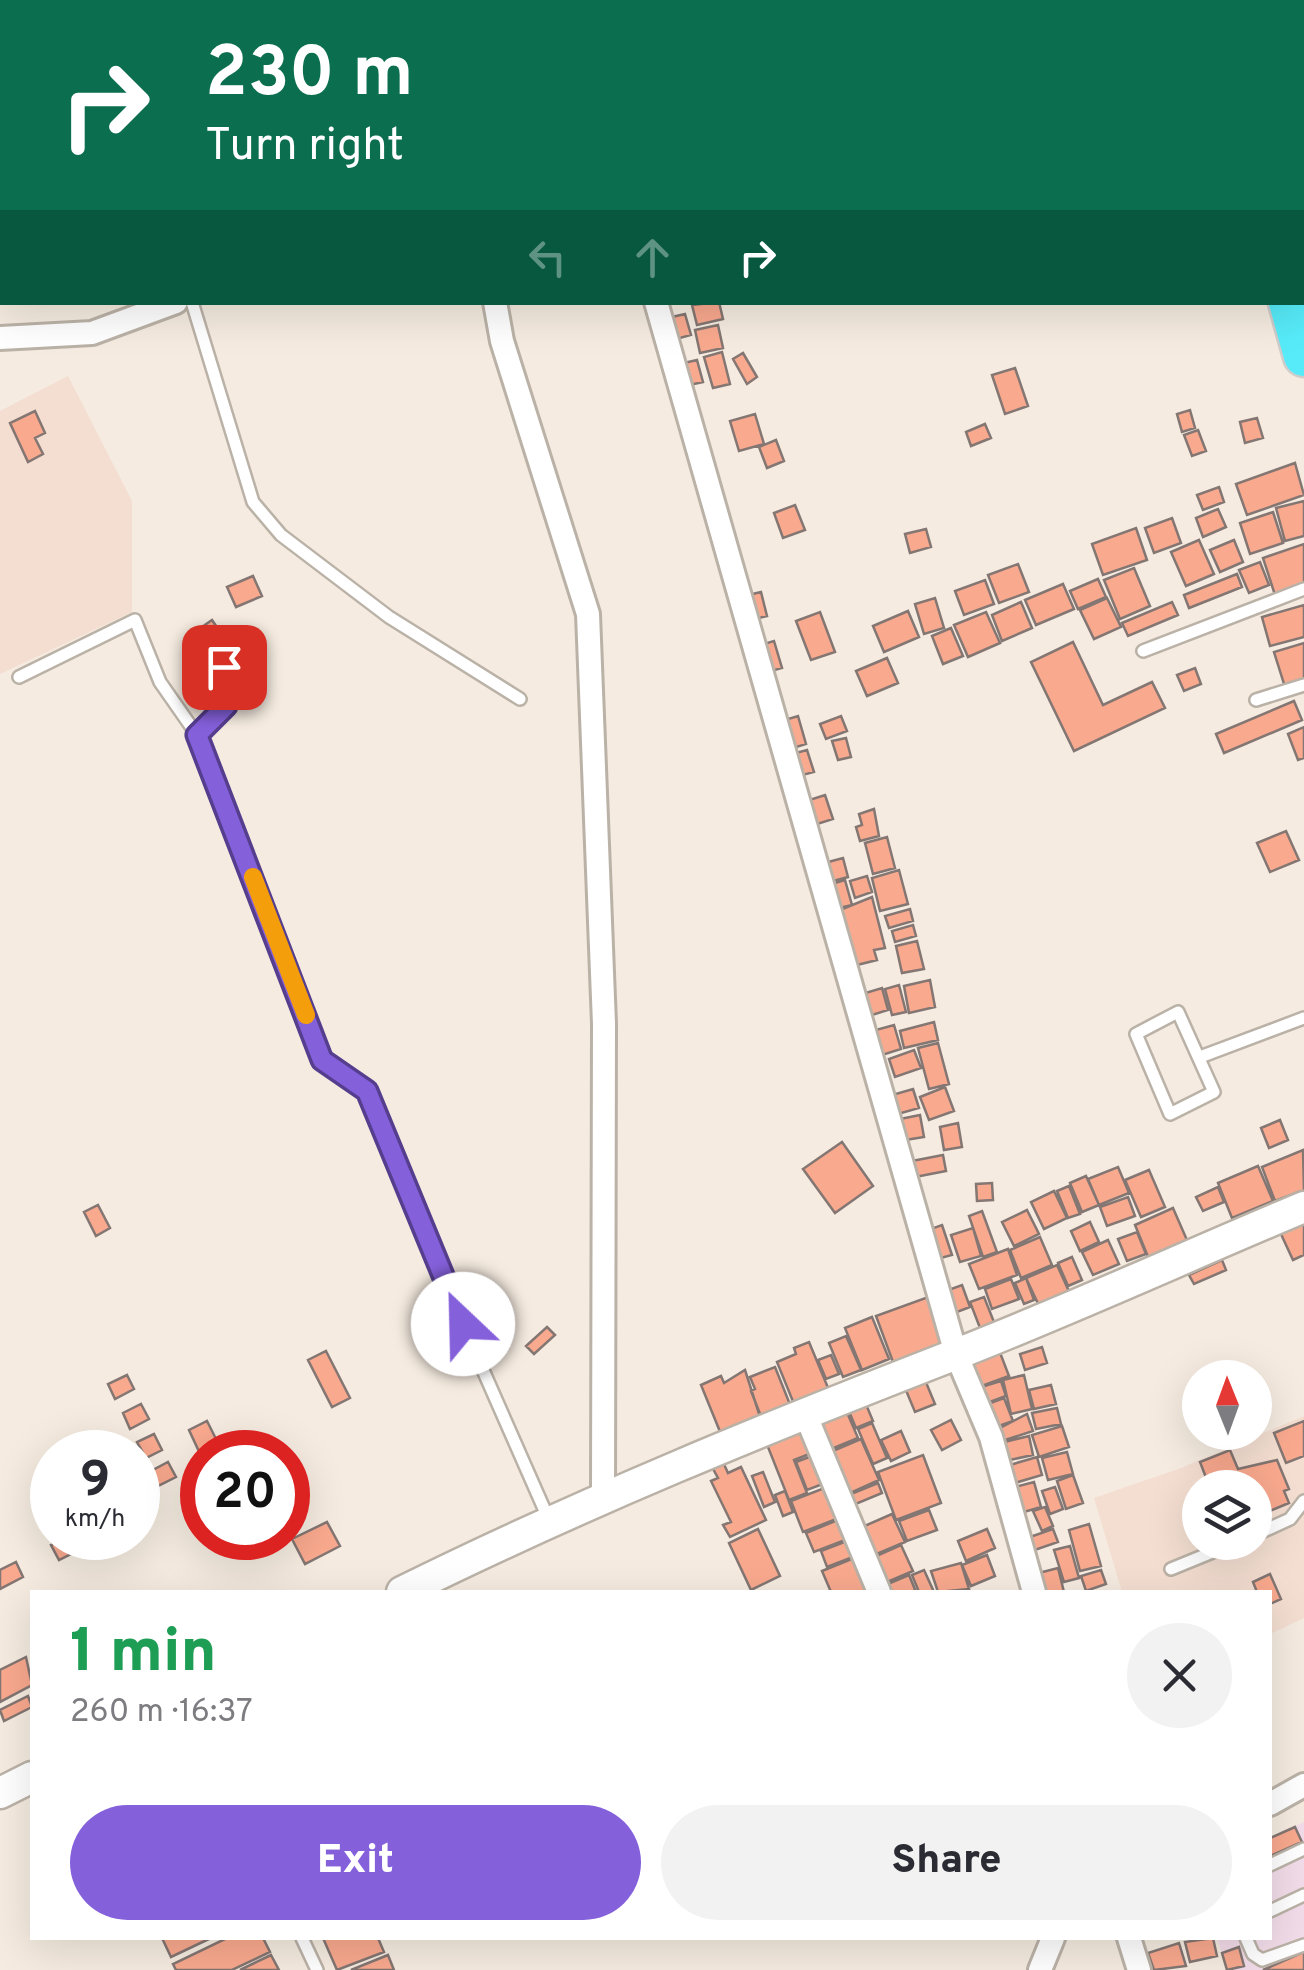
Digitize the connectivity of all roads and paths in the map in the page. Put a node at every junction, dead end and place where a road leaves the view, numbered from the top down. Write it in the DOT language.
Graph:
graph roads {
  1 [pos="168,305"];
  2 [pos="193,305"];
  3 [pos="484,305"];
  4 [pos="496,305"];
  5 [pos="657,305"];
  6 [pos="1290,305"];
  7 [pos="0,338"];
  8 [pos="502,341"];
  9 [pos="1303,350"];
  10 [pos="1304,589"];
  11 [pos="224,633"];
  12 [pos="1143,651"];
  13 [pos="19,677"];
  14 [pos="1304,684"];
  15 [pos="520,699"];
  16 [pos="1256,700"];
  17 [pos="197,735"];
  18 [pos="1304,1018"];
  19 [pos="1200,1057"];
  20 [pos="1304,1207"];
  21 [pos="956,1354"];
  22 [pos="804,1411"];
  23 [pos="604,1496"];
  24 [pos="1304,1501"];
  25 [pos="550,1520"];
  26 [pos="1272,1527"];
  27 [pos="1194,1560"];
  28 [pos="1170,1570"];
  29 [pos="406,1590"];
  30 [pos="879,1590"];
  31 [pos="1033,1590"];
  32 [pos="30,1777"];
  33 [pos="1304,1784"];
  34 [pos="0,1793"];
  35 [pos="1272,1803"];
  36 [pos="1304,1849"];
  37 [pos="1272,1864"];
  38 [pos="1304,1895"];
  39 [pos="1272,1910"];
  40 [pos="303,1940"];
  41 [pos="1052,1940"];
  42 [pos="1130,1940"];
  43 [pos="1247,1940"];
  44 [pos="1304,1945"];
  45 [pos="318,1970"];
  46 [pos="1040,1970"];
  47 [pos="1139,1970"];
  1 -- 7 [label="street"];
  2 -- 15 [label="lane"];
  3 -- 8 [label="street"];
  4 -- 8 [label="street"];
  5 -- 21 [label="street"];
  6 -- 9 [label="highway"];
  8 -- 23 [label="street"];
  10 -- 12 [label="lane"];
  11 -- 17 [label="lane"];
  13 -- 17 [label="lane"];
  14 -- 16 [label="lane"];
  17 -- 25 [label="lane"];
  18 -- 19 [label="lane"];
  19 -- 19 [label="lane"];
  20 -- 21 [label="street"];
  21 -- 22 [label="street"];
  21 -- 31 [label="street"];
  22 -- 23 [label="street"];
  22 -- 30 [label="street"];
  23 -- 25 [label="street"];
  24 -- 26 [label="lane"];
  25 -- 29 [label="street"];
  27 -- 28 [label="lane"];
  32 -- 34 [label="street"];
  33 -- 35 [label="street"];
  36 -- 37 [label="lane"];
  38 -- 39 [label="lane"];
  40 -- 45 [label="lane"];
  41 -- 46 [label="street"];
  42 -- 47 [label="street"];
  43 -- 44 [label="lane"];
}
